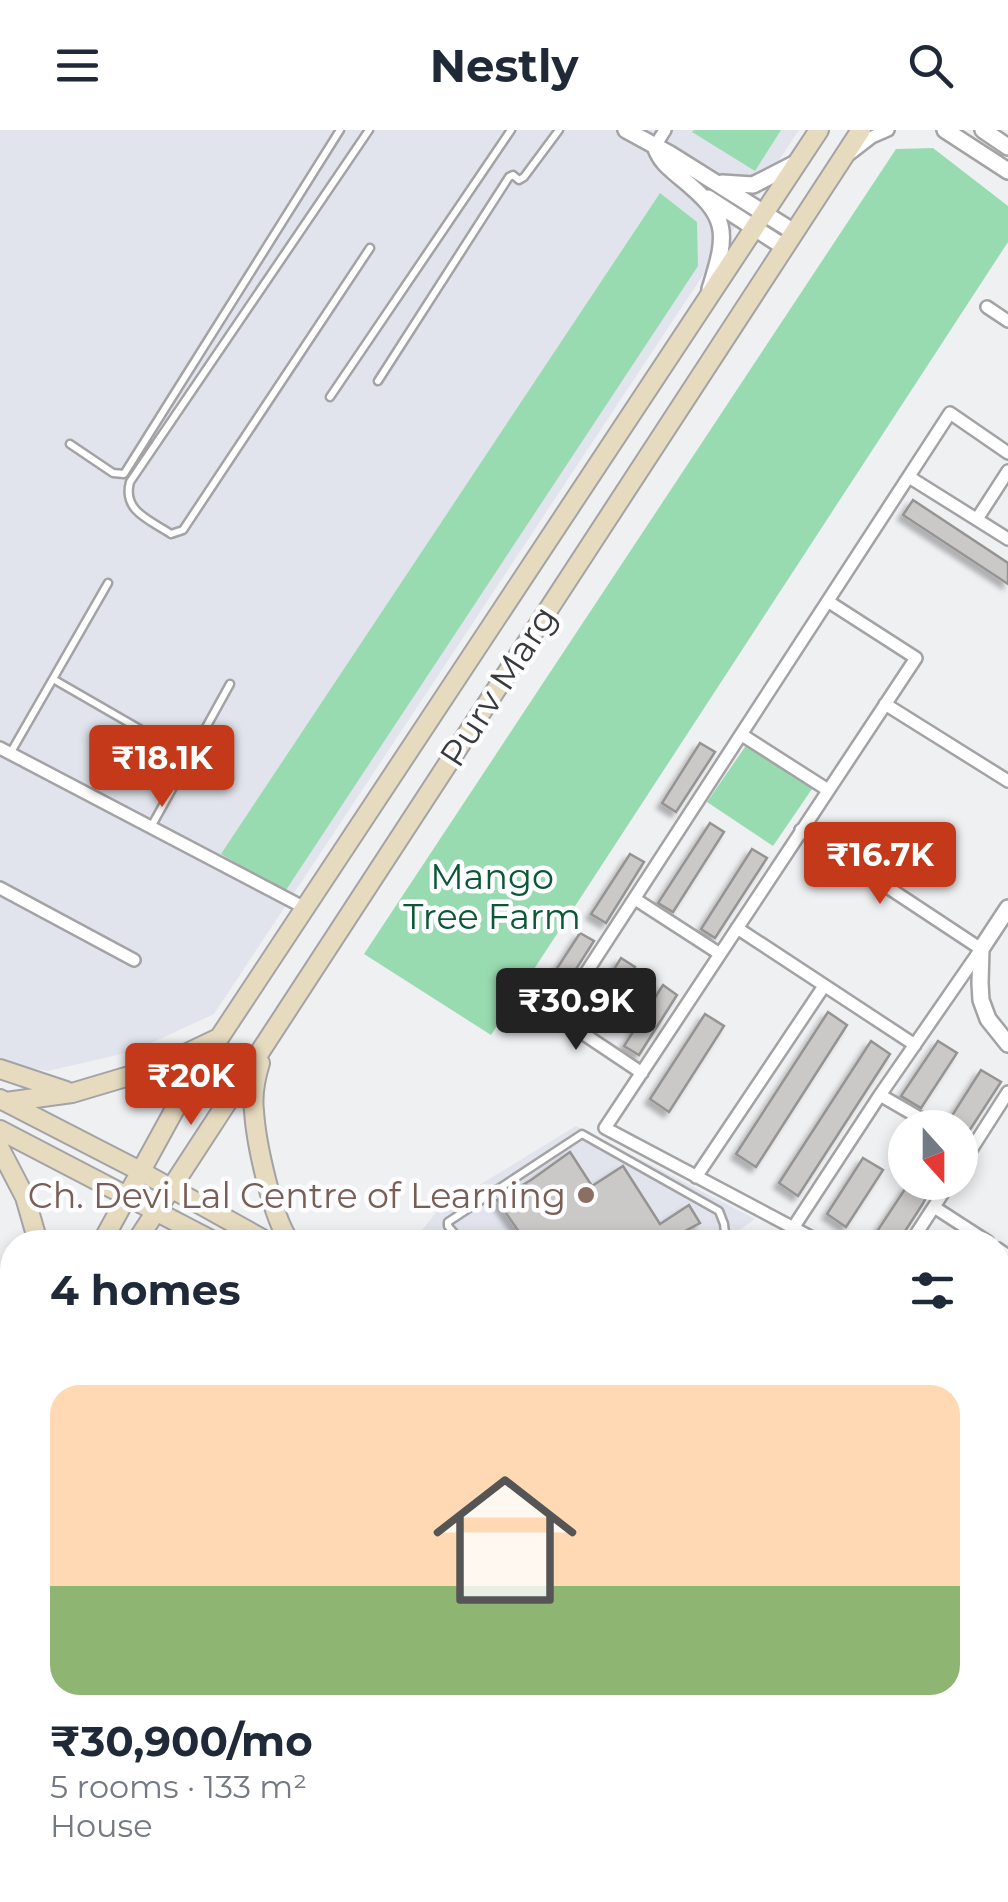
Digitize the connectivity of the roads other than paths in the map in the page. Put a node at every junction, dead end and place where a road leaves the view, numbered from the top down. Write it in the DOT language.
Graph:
graph roads {
  1 [pos="340,130"];
  2 [pos="369,130"];
  3 [pos="510,130"];
  4 [pos="558,130"];
  5 [pos="626,130"];
  6 [pos="666,130"];
  7 [pos="819,130"];
  8 [pos="861,130"];
  9 [pos="888,130"];
  10 [pos="945,130"];
  11 [pos="996,136"];
  12 [pos="655,146"];
  13 [pos="982,154"];
  14 [pos="799,161"];
  15 [pos="840,162"];
  16 [pos="1008,171"];
  17 [pos="699,183"];
  18 [pos="765,212"];
  19 [pos="754,228"];
  20 [pos="789,240"];
  21 [pos="370,248"];
  22 [pos="706,302"];
  23 [pos="986,307"];
  24 [pos="1008,322"];
  25 [pos="378,381"];
  26 [pos="330,397"];
  27 [pos="70,444"];
  28 [pos="1008,452"];
  29 [pos="1008,472"];
  30 [pos="909,477"];
  31 [pos="977,519"];
  32 [pos="1008,539"];
  33 [pos="108,583"];
  34 [pos="829,602"];
  35 [pos="54,679"];
  36 [pos="230,684"];
  37 [pos="885,704"];
  38 [pos="742,735"];
  39 [pos="5,750"];
  40 [pos="190,758"];
  41 [pos="1008,782"];
  42 [pos="828,790"];
  43 [pos="151,827"];
  44 [pos="802,830"];
  45 [pos="0,888"];
  46 [pos="635,899"];
  47 [pos="306,908"];
  48 [pos="1008,908"];
  49 [pos="737,928"];
  50 [pos="982,948"];
  51 [pos="720,954"];
  52 [pos="134,960"];
  53 [pos="824,986"];
  54 [pos="533,1000"];
  55 [pos="558,1016"];
  56 [pos="220,1038"];
  57 [pos="265,1043"];
  58 [pos="1008,1044"];
  59 [pos="915,1045"];
  60 [pos="0,1069"];
  61 [pos="642,1072"];
  62 [pos="72,1092"];
  63 [pos="1008,1092"];
  64 [pos="880,1095"];
  65 [pos="3,1100"];
  66 [pos="906,1110"];
  67 [pos="0,1130"];
  68 [pos="978,1138"];
  69 [pos="0,1149"];
  70 [pos="140,1171"];
  71 [pos="696,1176"];
  72 [pos="170,1190"];
  73 [pos="126,1196"];
  74 [pos="938,1200"];
  75 [pos="934,1207"];
  76 [pos="156,1212"];
  77 [pos="793,1228"];
  78 [pos="34,1230"];
  79 [pos="108,1230"];
  80 [pos="144,1230"];
  81 [pos="191,1230"];
  82 [pos="245,1230"];
  83 [pos="282,1230"];
  84 [pos="452,1230"];
  85 [pos="725,1230"];
  86 [pos="797,1230"];
  87 [pos="919,1230"];
  88 [pos="969,1230"];
  1 -- 27 [label="lane"];
  2 -- 21 [label="lane"];
  3 -- 26 [label="lane"];
  4 -- 25 [label="lane"];
  5 -- 12 [label="street"];
  6 -- 12 [label="street"];
  7 -- 14 [label="main road, Purv Marg"];
  8 -- 15 [label="main road, Purv Marg"];
  9 -- 15 [label="street"];
  10 -- 13 [label="street"];
  11 -- 13 [label="lane"];
  12 -- 17 [label="street"];
  13 -- 16 [label="street"];
  14 -- 17 [label="street"];
  14 -- 18 [label="main road, Purv Marg"];
  15 -- 20 [label="main road, Purv Marg"];
  17 -- 18 [label="street"];
  17 -- 19 [label="street"];
  17 -- 22 [label="street"];
  18 -- 19 [label="main road, Purv Marg"];
  18 -- 20 [label="street"];
  19 -- 20 [label="street"];
  19 -- 22 [label="main road, Purv Marg"];
  20 -- 57 [label="main road, Purv Marg"];
  22 -- 47 [label="main road, Purv Marg"];
  23 -- 24 [label="street"];
  28 -- 30 [label="street"];
  29 -- 31 [label="street"];
  30 -- 31 [label="street"];
  30 -- 34 [label="street"];
  31 -- 32 [label="street"];
  33 -- 35 [label="lane"];
  34 -- 37 [label="street"];
  34 -- 38 [label="street"];
  35 -- 39 [label="lane"];
  35 -- 40 [label="lane"];
  36 -- 40 [label="lane"];
  37 -- 41 [label="street"];
  37 -- 42 [label="street"];
  38 -- 42 [label="street"];
  38 -- 46 [label="street"];
  39 -- 43 [label="street"];
  40 -- 43 [label="lane"];
  42 -- 44 [label="street"];
  43 -- 47 [label="street"];
  44 -- 49 [label="street"];
  44 -- 50 [label="street"];
  45 -- 52 [label="street"];
  46 -- 51 [label="street"];
  46 -- 55 [label="street"];
  47 -- 56 [label="main road, Purv Marg"];
  48 -- 50 [label="street"];
  49 -- 51 [label="street"];
  49 -- 53 [label="street"];
  50 -- 58 [label="street"];
  50 -- 59 [label="street"];
  51 -- 61 [label="street"];
  53 -- 59 [label="street"];
  53 -- 71 [label="street"];
  54 -- 55 [label="street"];
  55 -- 61 [label="street"];
  56 -- 62 [label="main road"];
  56 -- 70 [label="main road, Purv Marg"];
  57 -- 72 [label="main road, Purv Marg"];
  57 -- 83 [label="main road"];
  59 -- 64 [label="street"];
  60 -- 62 [label="main road"];
  61 -- 71 [label="street"];
  62 -- 65 [label="main road"];
  63 -- 68 [label="street"];
  64 -- 66 [label="street"];
  64 -- 77 [label="street"];
  65 -- 70 [label="main road"];
  67 -- 73 [label="main road"];
  69 -- 78 [label="main road"];
  70 -- 72 [label="main road"];
  70 -- 73 [label="main road, Purv Marg"];
  71 -- 77 [label="street"];
  72 -- 76 [label="main road, Purv Marg"];
  72 -- 82 [label="main road"];
  73 -- 76 [label="main road"];
  73 -- 79 [label="main road, Purv Marg"];
  74 -- 75 [label="street"];
  75 -- 87 [label="street"];
  75 -- 88 [label="street"];
  76 -- 80 [label="main road, Purv Marg"];
  76 -- 81 [label="main road"];
  77 -- 86 [label="street"];
  84 -- 85 [label="lane"];
}
